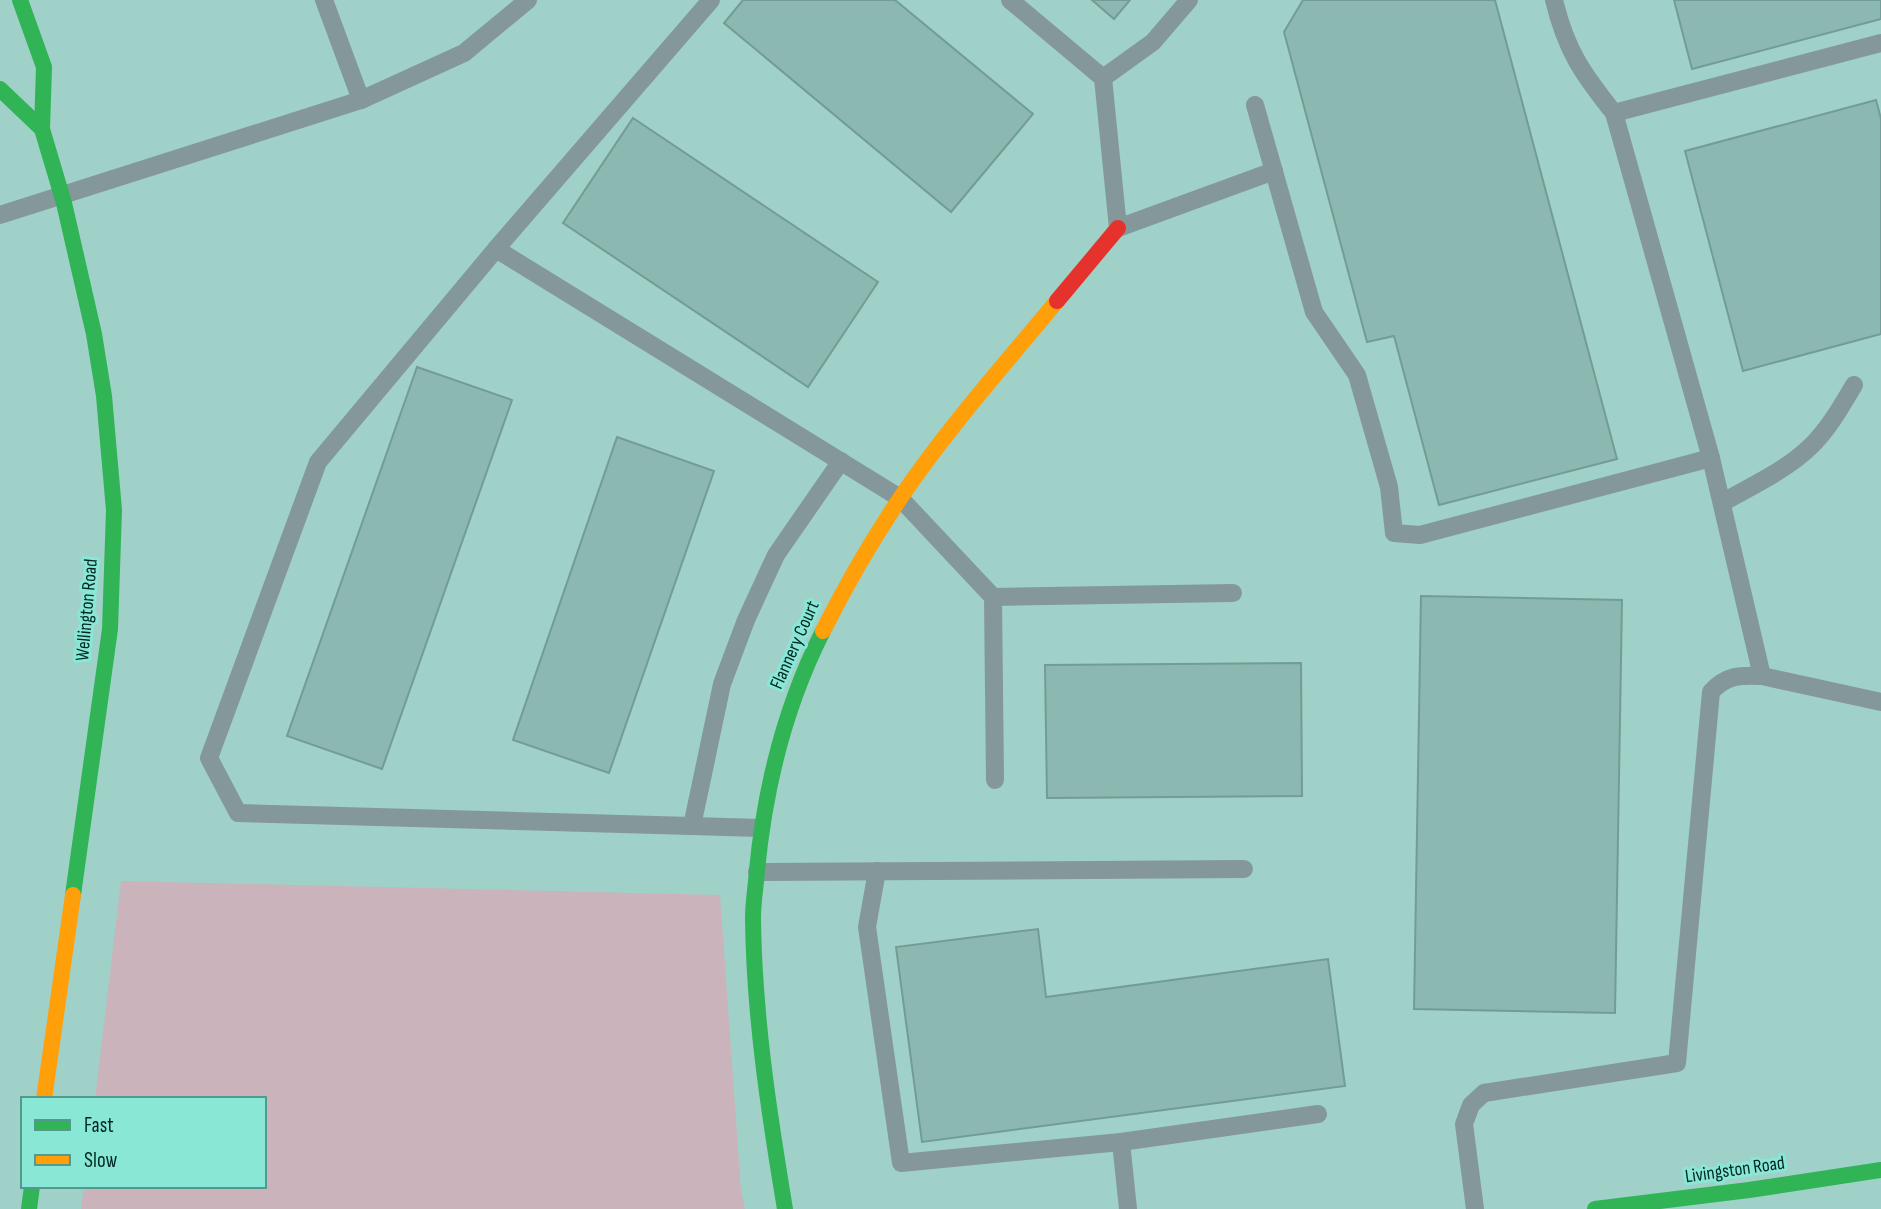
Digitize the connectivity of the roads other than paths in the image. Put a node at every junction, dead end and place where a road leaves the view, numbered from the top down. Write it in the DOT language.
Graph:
graph roads {
  1 [pos="20,0"];
  2 [pos="324,0"];
  3 [pos="528,0"];
  4 [pos="712,0"];
  5 [pos="1010,0"];
  6 [pos="1189,0"];
  7 [pos="1554,0"];
  8 [pos="1881,43"];
  9 [pos="1104,78"];
  10 [pos="0,89"];
  11 [pos="361,100"];
  12 [pos="1255,105"];
  13 [pos="1614,113"];
  14 [pos="42,129"];
  15 [pos="1274,171"];
  16 [pos="62,196"];
  17 [pos="0,215"];
  18 [pos="1118,229"];
  19 [pos="496,249"];
  20 [pos="1854,385"];
  21 [pos="1711,458"];
  22 [pos="841,461"];
  23 [pos="900,498"];
  24 [pos="1722,503"];
  25 [pos="1233,593"];
  26 [pos="993,597"];
  27 [pos="1762,676"];
  28 [pos="1881,702"];
  29 [pos="995,780"];
  30 [pos="692,826"];
  31 [pos="761,828"];
  32 [pos="1244,869"];
  33 [pos="877,871"];
  34 [pos="757,872"];
  35 [pos="44,1097"];
  36 [pos="1318,1114"];
  37 [pos="1121,1142"];
  38 [pos="1881,1170"];
  39 [pos="32,1188"];
  40 [pos="1749,1190"];
  41 [pos="29,1209"];
  42 [pos="785,1209"];
  43 [pos="1128,1209"];
  44 [pos="1475,1209"];
  45 [pos="1595,1209"];
  46 [pos="1751,1209"];
  1 -- 14 [label="street, Wellington Road"];
  2 -- 11 [label="lane"];
  3 -- 11 [label="lane"];
  4 -- 19 [label="lane"];
  5 -- 9 [label="lane"];
  6 -- 9 [label="lane"];
  7 -- 13 [label="lane"];
  8 -- 13 [label="lane"];
  9 -- 18 [label="lane"];
  10 -- 14 [label="street, Wellington Road"];
  11 -- 16 [label="lane"];
  12 -- 15 [label="lane"];
  13 -- 21 [label="lane"];
  14 -- 16 [label="street, Wellington Road"];
  15 -- 18 [label="lane"];
  15 -- 21 [label="lane"];
  16 -- 17 [label="lane"];
  16 -- 35 [label="street, Wellington Road"];
  18 -- 23 [label="street, Flannery Court"];
  19 -- 22 [label="lane"];
  19 -- 30 [label="lane"];
  20 -- 24 [label="lane"];
  21 -- 24 [label="lane"];
  22 -- 23 [label="lane"];
  22 -- 30 [label="lane"];
  23 -- 26 [label="lane"];
  23 -- 31 [label="street, Flannery Court"];
  24 -- 27 [label="lane"];
  25 -- 26 [label="lane"];
  26 -- 29 [label="lane"];
  27 -- 28 [label="lane"];
  27 -- 44 [label="lane"];
  30 -- 31 [label="lane"];
  31 -- 34 [label="street, Flannery Court"];
  32 -- 33 [label="lane"];
  33 -- 34 [label="lane"];
  33 -- 37 [label="lane"];
  34 -- 42 [label="street, Flannery Court"];
  36 -- 37 [label="lane"];
  37 -- 43 [label="lane"];
  38 -- 40 [label="street, Livingston Road"];
  39 -- 41 [label="street"];
  40 -- 45 [label="street, Livingston Road"];
  40 -- 46 [label="lane"];
}
